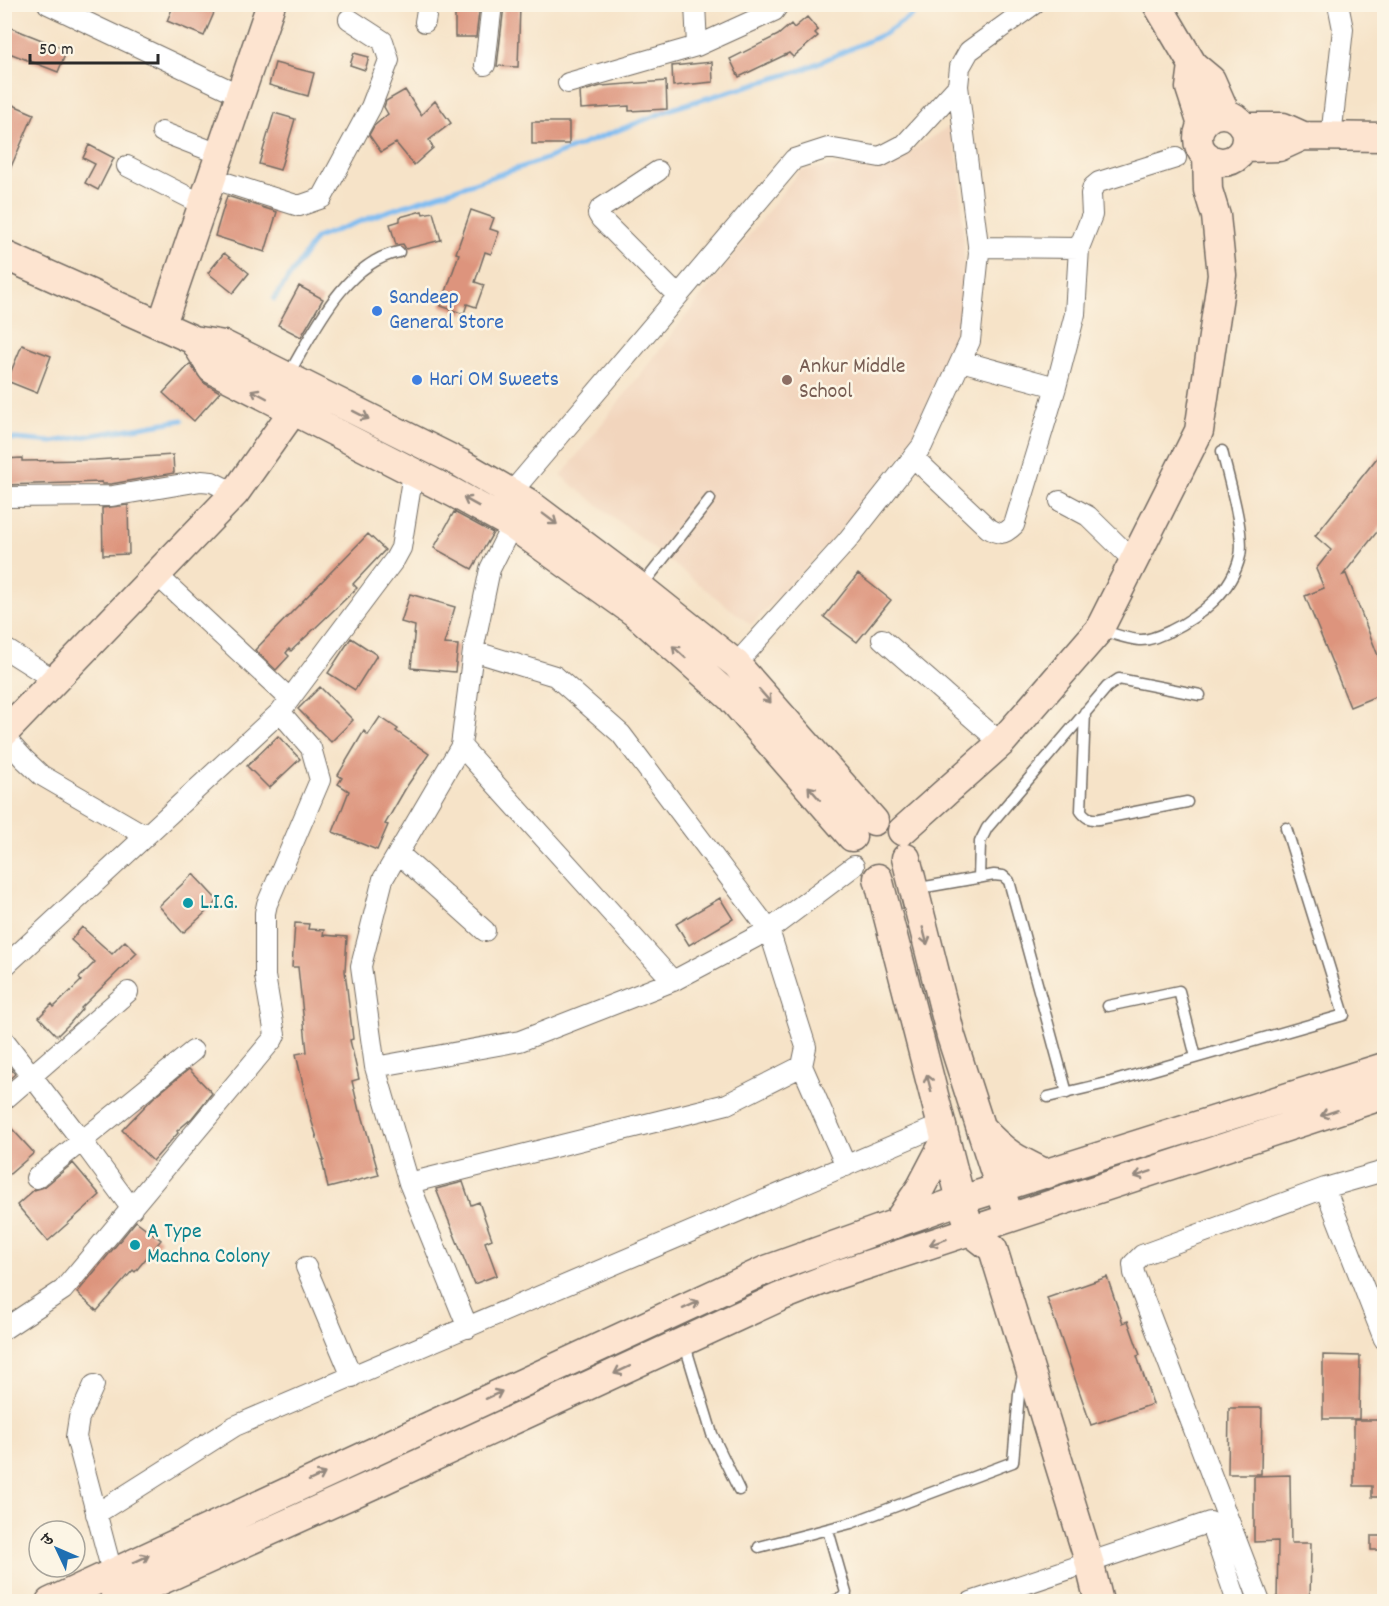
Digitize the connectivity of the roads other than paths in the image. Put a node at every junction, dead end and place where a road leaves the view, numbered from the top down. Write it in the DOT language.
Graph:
graph roads {
  1 [pos="48,4"];
  2 [pos="271,4"];
  3 [pos="492,4"];
  4 [pos="695,4"];
  5 [pos="779,4"];
  6 [pos="1034,4"];
  7 [pos="1157,4"];
  8 [pos="1338,4"];
  9 [pos="349,19"];
  10 [pos="697,46"];
  11 [pos="485,65"];
  12 [pos="568,83"];
  13 [pos="958,86"];
  14 [pos="240,95"];
  15 [pos="162,132"];
  16 [pos="1330,137"];
  17 [pos="1384,137"];
  18 [pos="1225,139"];
  19 [pos="1176,158"];
  20 [pos="127,166"];
  21 [pos="658,171"];
  22 [pos="211,178"];
  23 [pos="978,247"];
  24 [pos="1079,249"];
  25 [pos="399,252"];
  26 [pos="4,255"];
  27 [pos="678,296"];
  28 [pos="162,324"];
  29 [pos="194,340"];
  30 [pos="961,361"];
  31 [pos="298,383"];
  32 [pos="1056,387"];
  33 [pos="292,412"];
  34 [pos="1222,452"];
  35 [pos="913,457"];
  36 [pos="414,473"];
  37 [pos="234,493"];
  38 [pos="511,493"];
  39 [pos="4,497"];
  40 [pos="710,499"];
  41 [pos="1060,501"];
  42 [pos="512,525"];
  43 [pos="1134,561"];
  44 [pos="157,575"];
  45 [pos="641,588"];
  46 [pos="1099,630"];
  47 [pos="882,639"];
  48 [pos="4,648"];
  49 [pos="472,651"];
  50 [pos="736,664"];
  51 [pos="56,681"];
  52 [pos="1200,695"];
  53 [pos="285,706"];
  54 [pos="1085,712"];
  55 [pos="4,735"];
  56 [pos="1001,743"];
  57 [pos="461,746"];
  58 [pos="1187,802"];
  59 [pos="1286,828"];
  60 [pos="863,829"];
  61 [pos="146,836"];
  62 [pos="904,845"];
  63 [pos="398,853"];
  64 [pos="866,872"];
  65 [pos="979,878"];
  66 [pos="913,889"];
  67 [pos="769,930"];
  68 [pos="485,931"];
  69 [pos="4,967"];
  70 [pos="673,981"];
  71 [pos="128,992"];
  72 [pos="1108,1006"];
  73 [pos="4,1040"];
  74 [pos="193,1051"];
  75 [pos="1196,1057"];
  76 [pos="801,1066"];
  77 [pos="375,1067"];
  78 [pos="1384,1067"];
  79 [pos="32,1077"];
  80 [pos="1067,1093"];
  81 [pos="1384,1095"];
  82 [pos="1048,1097"];
  83 [pos="4,1100"];
  84 [pos="979,1125"];
  85 [pos="943,1133"];
  86 [pos="82,1141"];
  87 [pos="846,1166"];
  88 [pos="1384,1172"];
  89 [pos="1047,1174"];
  90 [pos="36,1178"];
  91 [pos="409,1183"];
  92 [pos="1325,1188"];
  93 [pos="1000,1189"];
  94 [pos="961,1200"];
  95 [pos="132,1209"];
  96 [pos="1010,1219"];
  97 [pos="896,1224"];
  98 [pos="971,1232"];
  99 [pos="829,1247"];
  100 [pos="993,1249"];
  101 [pos="306,1267"];
  102 [pos="836,1275"];
  103 [pos="647,1324"];
  104 [pos="468,1328"];
  105 [pos="4,1329"];
  106 [pos="1384,1339"];
  107 [pos="672,1347"];
  108 [pos="1026,1356"];
  109 [pos="352,1377"];
  110 [pos="94,1384"];
  111 [pos="739,1490"];
  112 [pos="96,1514"];
  113 [pos="828,1530"];
  114 [pos="759,1548"];
  115 [pos="1089,1561"];
  116 [pos="115,1591"];
  117 [pos="50,1602"];
  118 [pos="831,1602"];
  119 [pos="972,1602"];
  120 [pos="1099,1602"];
  121 [pos="1236,1602"];
  122 [pos="1260,1602"];
  1 -- 14 [label="street"];
  2 -- 14 [label="street"];
  3 -- 11 [label="street"];
  4 -- 10 [label="street"];
  5 -- 10 [label="street"];
  6 -- 13 [label="street"];
  7 -- 18 [label="street"];
  8 -- 16 [label="street"];
  9 -- 22 [label="street"];
  10 -- 12 [label="street"];
  13 -- 23 [label="street"];
  13 -- 27 [label="street"];
  14 -- 22 [label="street"];
  15 -- 22 [label="street"];
  16 -- 17 [label="street"];
  16 -- 18 [label="street"];
  18 -- 43 [label="street"];
  19 -- 24 [label="street"];
  20 -- 22 [label="street"];
  21 -- 27 [label="street"];
  22 -- 28 [label="street"];
  23 -- 24 [label="street"];
  23 -- 30 [label="street"];
  24 -- 32 [label="street"];
  25 -- 31 [label="lane"];
  26 -- 28 [label="street"];
  27 -- 38 [label="street"];
  28 -- 29 [label="street"];
  29 -- 31 [label="street"];
  33 -- 29 [label="street, one-way"];
  30 -- 32 [label="street"];
  30 -- 35 [label="street"];
  31 -- 33 [label="street"];
  31 -- 38 [label="street, one-way"];
  32 -- 35 [label="street"];
  33 -- 36 [label="street"];
  33 -- 37 [label="street"];
  34 -- 46 [label="lane"];
  35 -- 50 [label="street"];
  42 -- 36 [label="street, one-way"];
  36 -- 53 [label="street"];
  37 -- 39 [label="street"];
  37 -- 44 [label="street"];
  38 -- 45 [label="street, one-way"];
  40 -- 45 [label="lane"];
  41 -- 43 [label="street"];
  42 -- 49 [label="street"];
  60 -- 42 [label="street, one-way"];
  43 -- 46 [label="street"];
  44 -- 51 [label="street"];
  44 -- 53 [label="street"];
  45 -- 50 [label="street"];
  46 -- 56 [label="street"];
  47 -- 56 [label="street"];
  48 -- 51 [label="street"];
  49 -- 57 [label="street"];
  49 -- 67 [label="street"];
  50 -- 60 [label="street, one-way"];
  51 -- 55 [label="street"];
  52 -- 54 [label="lane"];
  53 -- 61 [label="street"];
  53 -- 95 [label="street"];
  54 -- 58 [label="lane"];
  54 -- 65 [label="lane"];
  55 -- 61 [label="street"];
  56 -- 62 [label="street"];
  57 -- 63 [label="street"];
  57 -- 70 [label="street"];
  59 -- 75 [label="lane"];
  60 -- 62 [label="street"];
  60 -- 64 [label="street"];
  61 -- 69 [label="street"];
  62 -- 64 [label="street"];
  62 -- 66 [label="street"];
  63 -- 68 [label="street"];
  63 -- 77 [label="street"];
  64 -- 67 [label="street"];
  85 -- 64 [label="street, one-way"];
  65 -- 66 [label="lane"];
  65 -- 80 [label="lane"];
  66 -- 84 [label="street, one-way"];
  67 -- 70 [label="street"];
  67 -- 76 [label="street"];
  70 -- 77 [label="street"];
  71 -- 79 [label="street"];
  72 -- 75 [label="lane"];
  73 -- 79 [label="street"];
  74 -- 86 [label="street"];
  75 -- 80 [label="lane"];
  76 -- 87 [label="street"];
  76 -- 91 [label="street"];
  77 -- 91 [label="street"];
  78 -- 89 [label="street"];
  79 -- 83 [label="street"];
  79 -- 86 [label="street"];
  80 -- 82 [label="lane"];
  81 -- 96 [label="street, one-way"];
  84 -- 89 [label="street"];
  84 -- 93 [label="street"];
  85 -- 87 [label="street"];
  85 -- 94 [label="street"];
  85 -- 97 [label="street"];
  86 -- 90 [label="street"];
  86 -- 95 [label="street"];
  87 -- 104 [label="street"];
  88 -- 92 [label="street"];
  89 -- 93 [label="street"];
  91 -- 104 [label="street"];
  92 -- 106 [label="street"];
  92 -- 122 [label="street"];
  93 -- 94 [label="street"];
  93 -- 96 [label="street"];
  94 -- 97 [label="street"];
  94 -- 98 [label="street"];
  95 -- 105 [label="street"];
  96 -- 98 [label="street"];
  96 -- 100 [label="street"];
  97 -- 99 [label="street"];
  98 -- 100 [label="street"];
  98 -- 102 [label="street, one-way"];
  99 -- 102 [label="street"];
  103 -- 99 [label="street, one-way"];
  100 -- 108 [label="street"];
  101 -- 109 [label="street"];
  102 -- 107 [label="street"];
  103 -- 107 [label="street"];
  116 -- 103 [label="street, one-way"];
  104 -- 109 [label="street"];
  107 -- 111 [label="lane"];
  107 -- 116 [label="street, one-way"];
  108 -- 113 [label="lane"];
  108 -- 115 [label="street"];
  109 -- 112 [label="street"];
  110 -- 112 [label="street"];
  112 -- 116 [label="street"];
  113 -- 114 [label="lane"];
  113 -- 118 [label="lane"];
  115 -- 119 [label="street"];
  115 -- 120 [label="street"];
  115 -- 121 [label="street"];
  116 -- 117 [label="street"];
}
